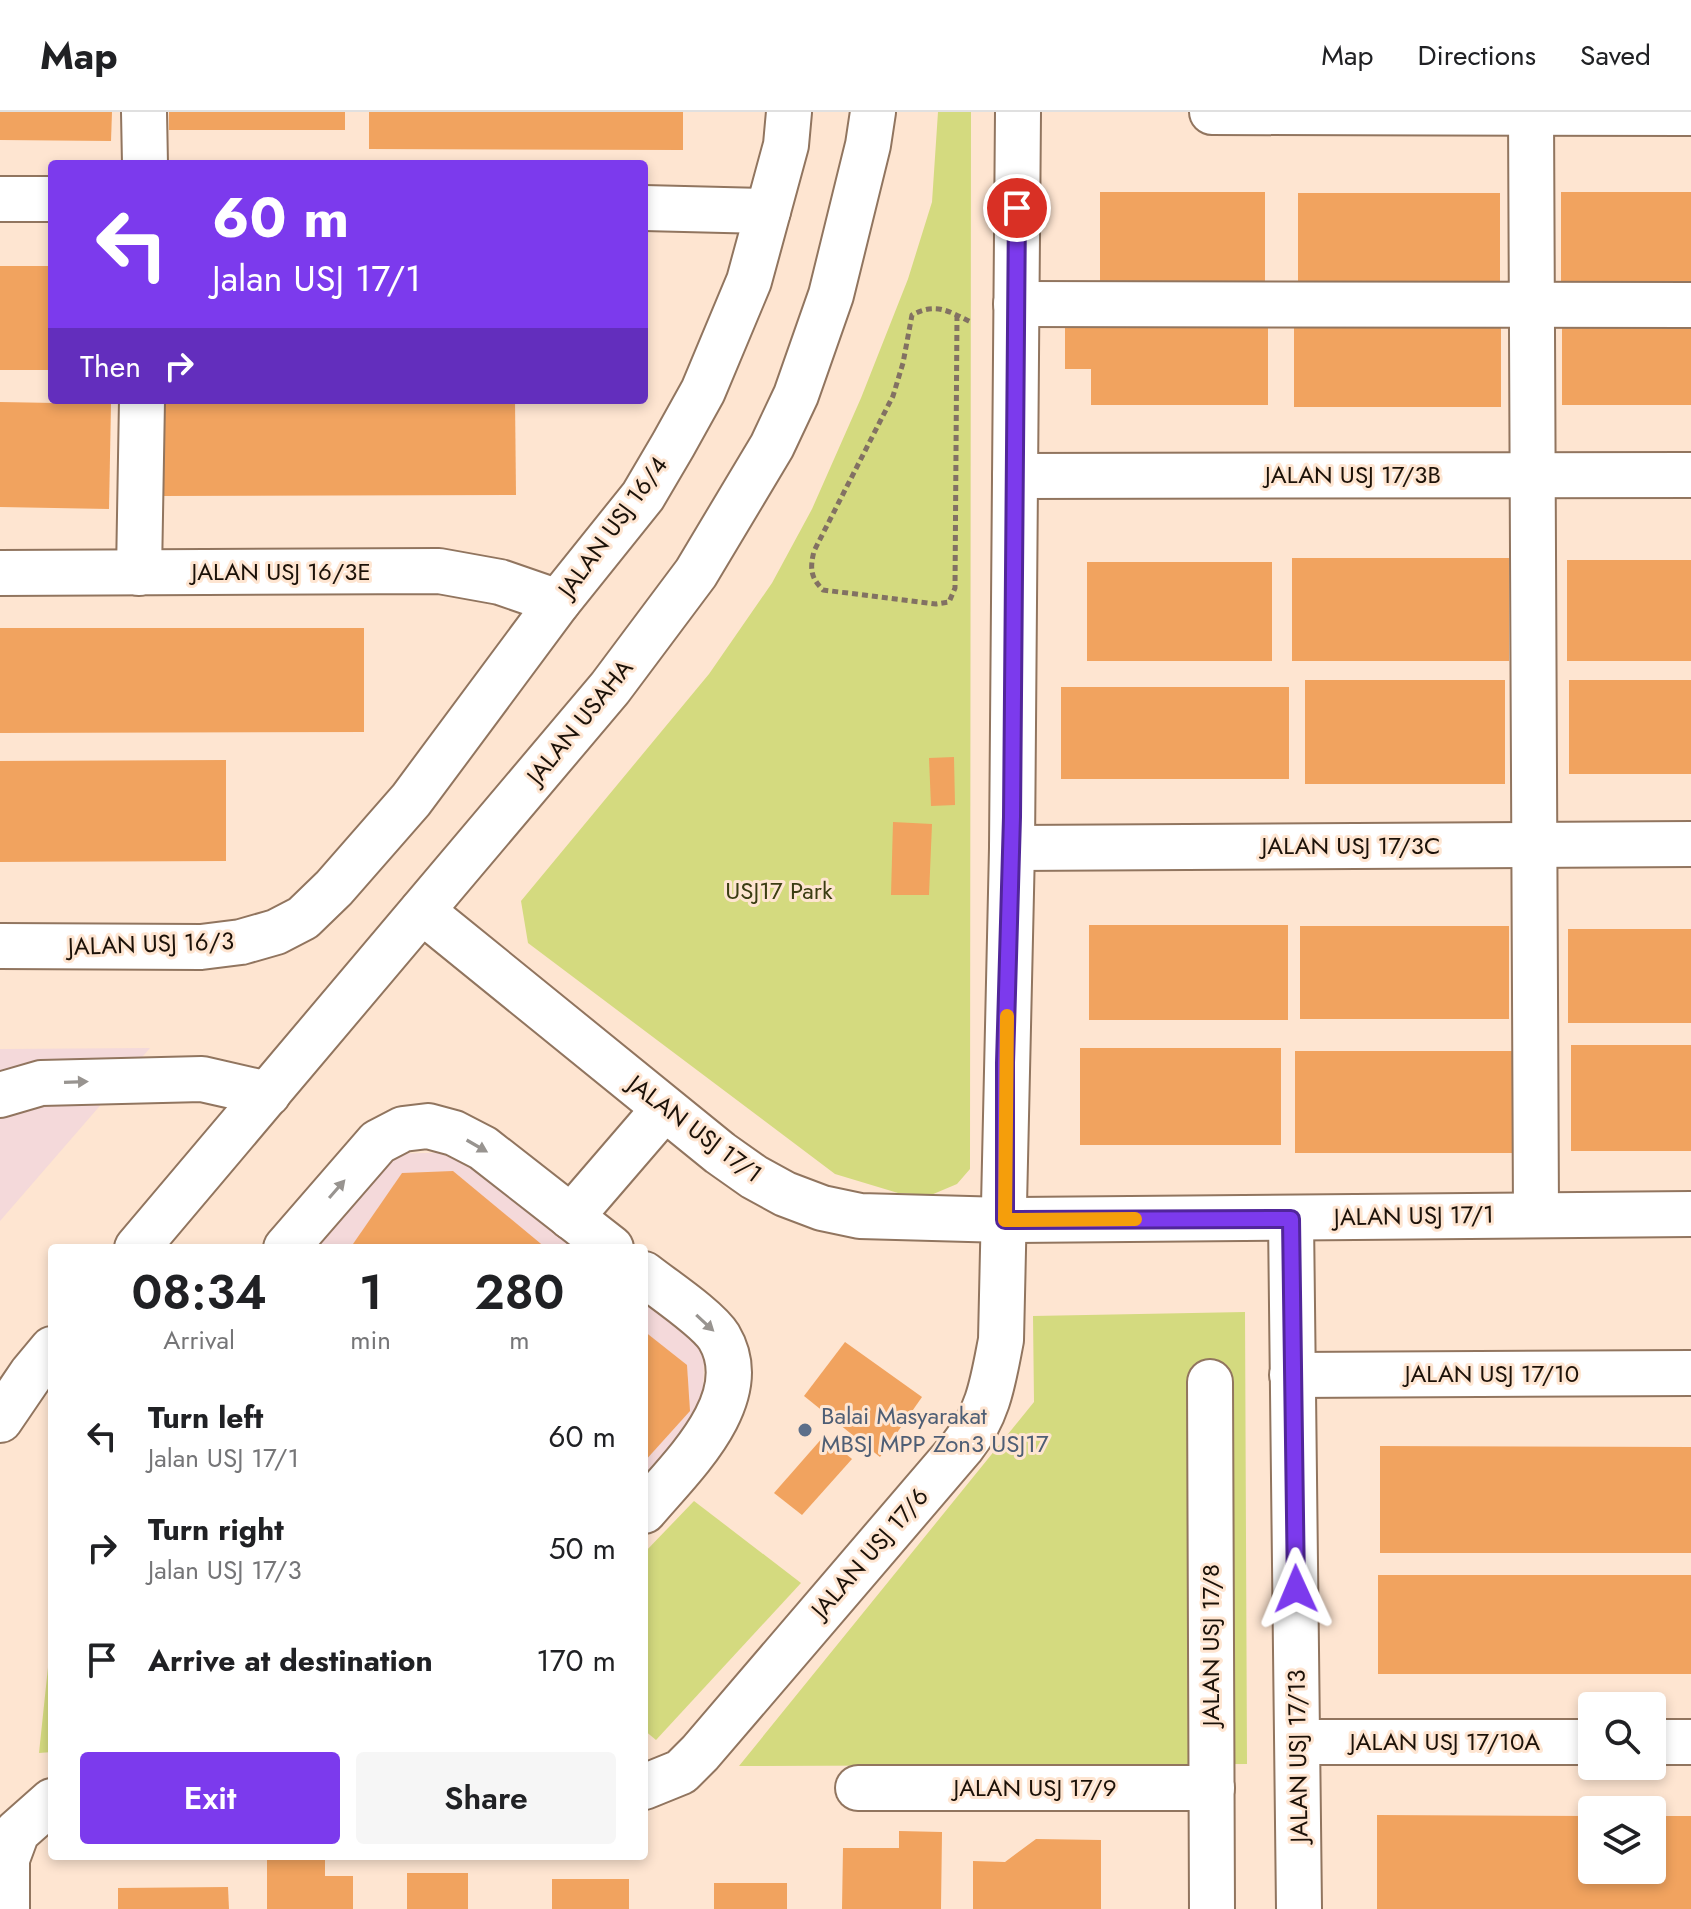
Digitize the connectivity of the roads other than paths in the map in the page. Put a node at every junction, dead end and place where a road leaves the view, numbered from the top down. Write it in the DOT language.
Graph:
graph roads {
  1 [pos="144,112"];
  2 [pos="789,112"];
  3 [pos="873,112"];
  4 [pos="1018,112"];
  5 [pos="1212,112"];
  6 [pos="1531,113"];
  7 [pos="1691,113"];
  8 [pos="145,160"];
  9 [pos="0,199"];
  10 [pos="48,199"];
  11 [pos="648,208"];
  12 [pos="768,211"];
  13 [pos="1016,304"];
  14 [pos="1532,305"];
  15 [pos="1691,305"];
  16 [pos="142,404"];
  17 [pos="1533,474"];
  18 [pos="1691,475"];
  19 [pos="1015,476"];
  20 [pos="0,573"];
  21 [pos="139,573"];
  22 [pos="558,602"];
  23 [pos="1691,844"];
  24 [pos="1536,845"];
  25 [pos="1012,848"];
  26 [pos="334,888"];
  27 [pos="422,911"];
  28 [pos="0,946"];
  29 [pos="268,1094"];
  30 [pos="0,1095"];
  31 [pos="664,1109"];
  32 [pos="1536,1214"];
  33 [pos="1691,1214"];
  34 [pos="571,1217"];
  35 [pos="1291,1219"];
  36 [pos="1005,1220"];
  37 [pos="140,1244"];
  38 [pos="289,1244"];
  39 [pos="606,1244"];
  40 [pos="648,1277"];
  41 [pos="48,1354"];
  42 [pos="1691,1373"];
  43 [pos="1292,1375"];
  44 [pos="1210,1382"];
  45 [pos="0,1420"];
  46 [pos="648,1506"];
  47 [pos="1298,1742"];
  48 [pos="1578,1742"];
  49 [pos="1666,1742"];
  50 [pos="1691,1742"];
  51 [pos="648,1785"];
  52 [pos="858,1788"];
  53 [pos="1212,1788"];
  54 [pos="48,1805"];
  55 [pos="7,1909"];
  56 [pos="1212,1909"];
  57 [pos="1299,1909"];
  1 -- 8 [label="street"];
  2 -- 12 [label="street, JALAN USJ 16/4"];
  3 -- 27 [label="street, JALAN USAHA"];
  4 -- 13 [label="street, JALAN USJ 17/6"];
  5 -- 6 [label="street"];
  6 -- 7 [label="street"];
  6 -- 14 [label="street"];
  9 -- 10 [label="street"];
  11 -- 12 [label="street"];
  12 -- 22 [label="street, JALAN USJ 16/4"];
  13 -- 14 [label="street"];
  13 -- 19 [label="street, JALAN USJ 17/6"];
  14 -- 15 [label="street"];
  14 -- 17 [label="street"];
  16 -- 21 [label="street"];
  17 -- 18 [label="street, JALAN USJ 17/3B"];
  17 -- 19 [label="street, JALAN USJ 17/3B"];
  17 -- 24 [label="street"];
  19 -- 25 [label="street, JALAN USJ 17/6"];
  20 -- 21 [label="street, JALAN USJ 16/3E"];
  21 -- 22 [label="street, JALAN USJ 16/3E"];
  22 -- 26 [label="street, JALAN USJ 16/4"];
  23 -- 24 [label="street, JALAN USJ 17/3C"];
  24 -- 25 [label="street, JALAN USJ 17/3C"];
  24 -- 32 [label="street"];
  25 -- 36 [label="street, JALAN USJ 17/6"];
  26 -- 28 [label="street, JALAN USJ 16/3"];
  27 -- 29 [label="street, JALAN USAHA"];
  27 -- 31 [label="street, JALAN USJ 17/1"];
  30 -- 29 [label="street, one-way"];
  29 -- 37 [label="street, JALAN USAHA"];
  31 -- 34 [label="street"];
  31 -- 36 [label="street, JALAN USJ 17/1"];
  32 -- 33 [label="street, JALAN USJ 17/1"];
  32 -- 35 [label="street, JALAN USJ 17/1"];
  38 -- 34 [label="street, one-way"];
  34 -- 39 [label="street"];
  35 -- 36 [label="street, JALAN USJ 17/1"];
  35 -- 43 [label="street, JALAN USJ 17/13"];
  36 -- 51 [label="street, JALAN USJ 17/6"];
  40 -- 46 [label="street, one-way"];
  41 -- 45 [label="street"];
  42 -- 43 [label="street, JALAN USJ 17/10"];
  43 -- 47 [label="street, JALAN USJ 17/13"];
  44 -- 53 [label="street, JALAN USJ 17/8"];
  47 -- 48 [label="street, JALAN USJ 17/10A"];
  47 -- 57 [label="street, JALAN USJ 17/13"];
  49 -- 50 [label="street"];
  52 -- 53 [label="street, JALAN USJ 17/9"];
  53 -- 56 [label="street, JALAN USJ 17/8"];
  54 -- 55 [label="street"];
}
